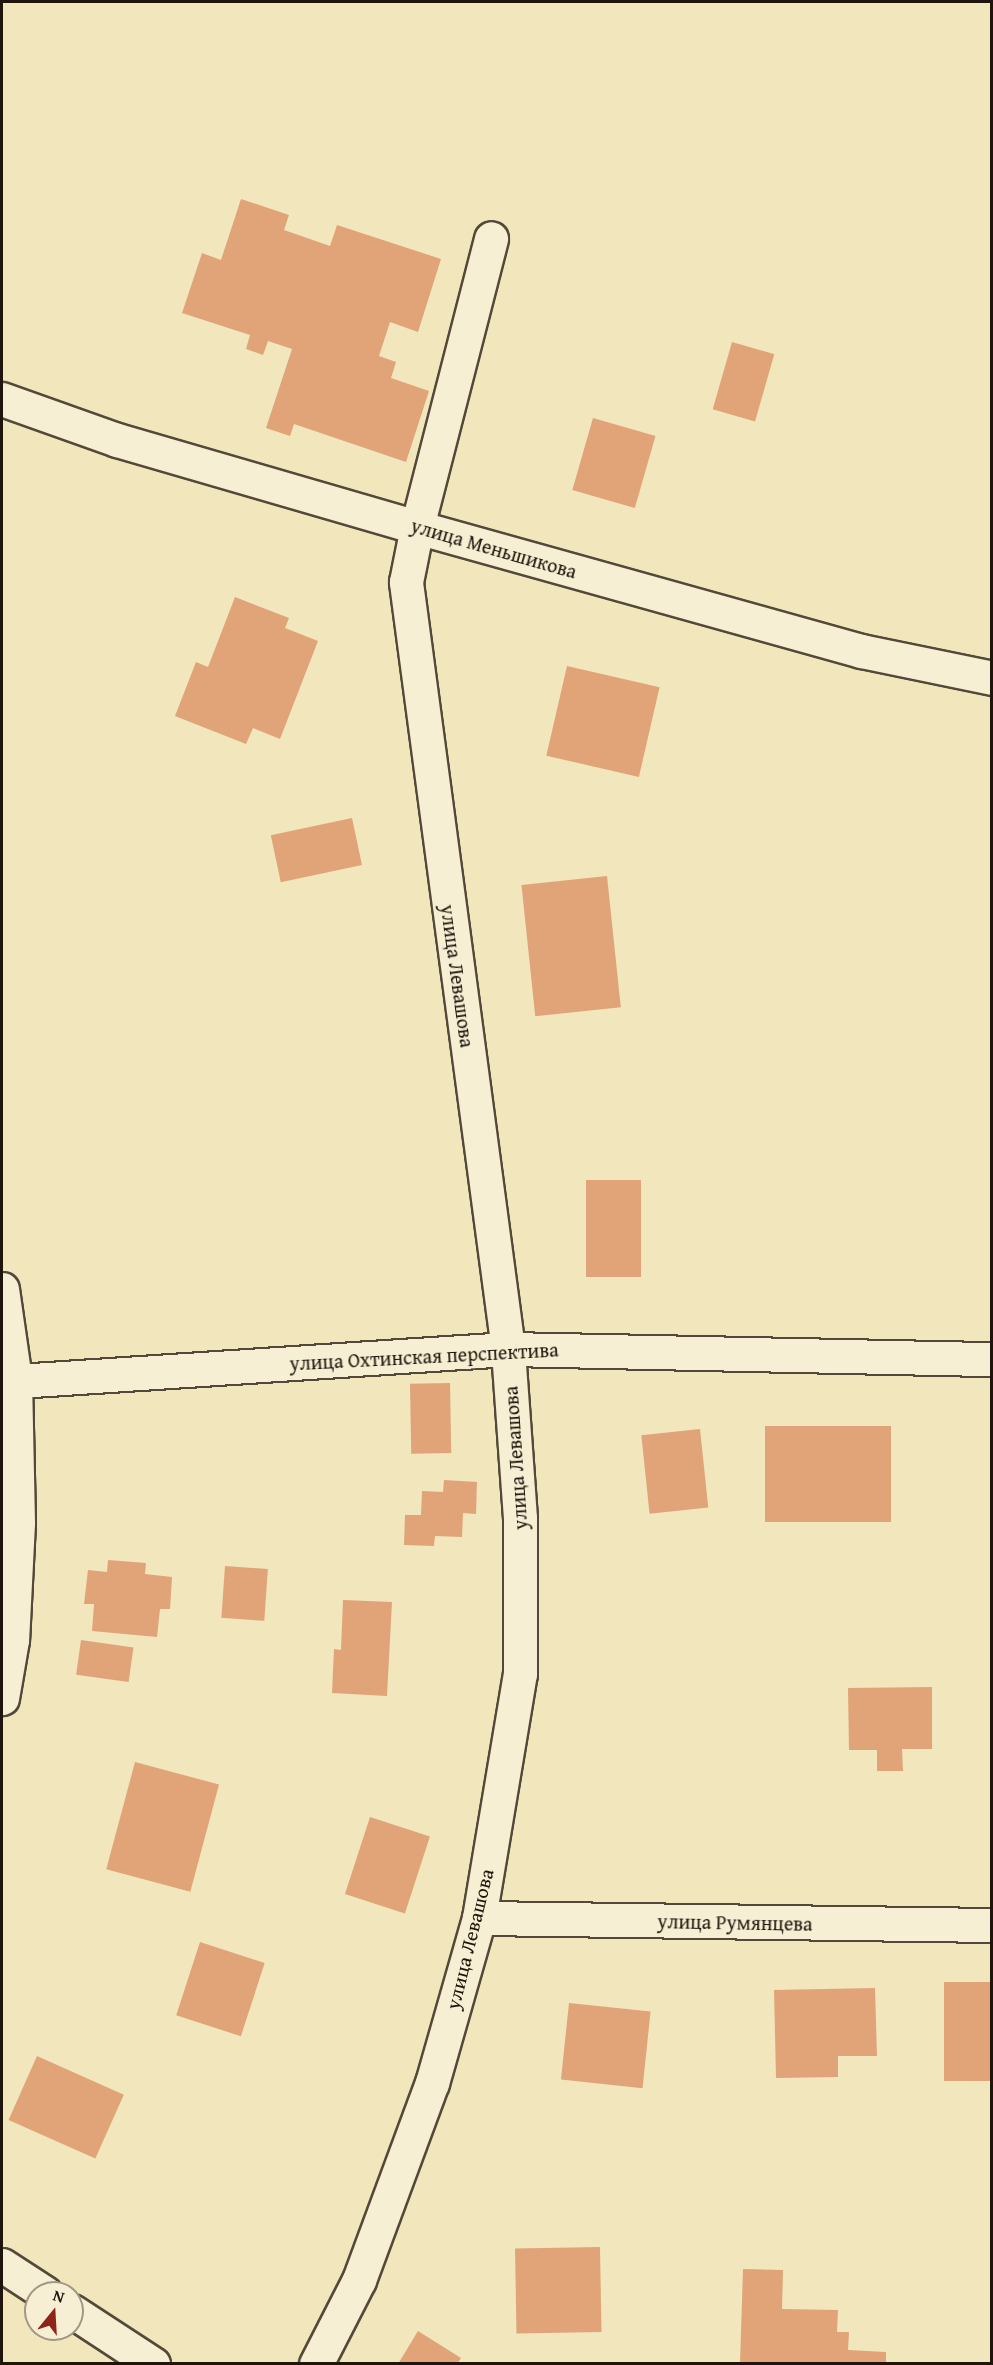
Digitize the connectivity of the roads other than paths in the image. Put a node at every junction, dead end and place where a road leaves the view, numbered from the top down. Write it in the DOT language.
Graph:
graph roads {
  1 [pos="491,238"];
  2 [pos="2,399"];
  3 [pos="417,527"];
  4 [pos="992,678"];
  5 [pos="2,1289"];
  6 [pos="508,1349"];
  7 [pos="992,1359"];
  8 [pos="8,1381"];
  9 [pos="2,1698"];
  10 [pos="479,1918"];
  11 [pos="992,1925"];
  12 [pos="2,2265"];
  13 [pos="27,2281"];
  14 [pos="84,2319"];
  15 [pos="153,2364"];
  16 [pos="316,2364"];
  1 -- 3 [label="street, улица Левашова"];
  2 -- 3 [label="street, улица Меньшикова"];
  3 -- 4 [label="street, улица Меньшикова"];
  3 -- 6 [label="street, улица Левашова"];
  5 -- 8 [label="street"];
  6 -- 7 [label="street, улица Охтинская перспектива"];
  6 -- 8 [label="street, улица Охтинская перспектива"];
  6 -- 10 [label="street, улица Левашова"];
  8 -- 9 [label="street"];
  10 -- 11 [label="street, улица Румянцева"];
  10 -- 16 [label="street, улица Левашова"];
  12 -- 13 [label="street"];
  14 -- 15 [label="street"];
}
